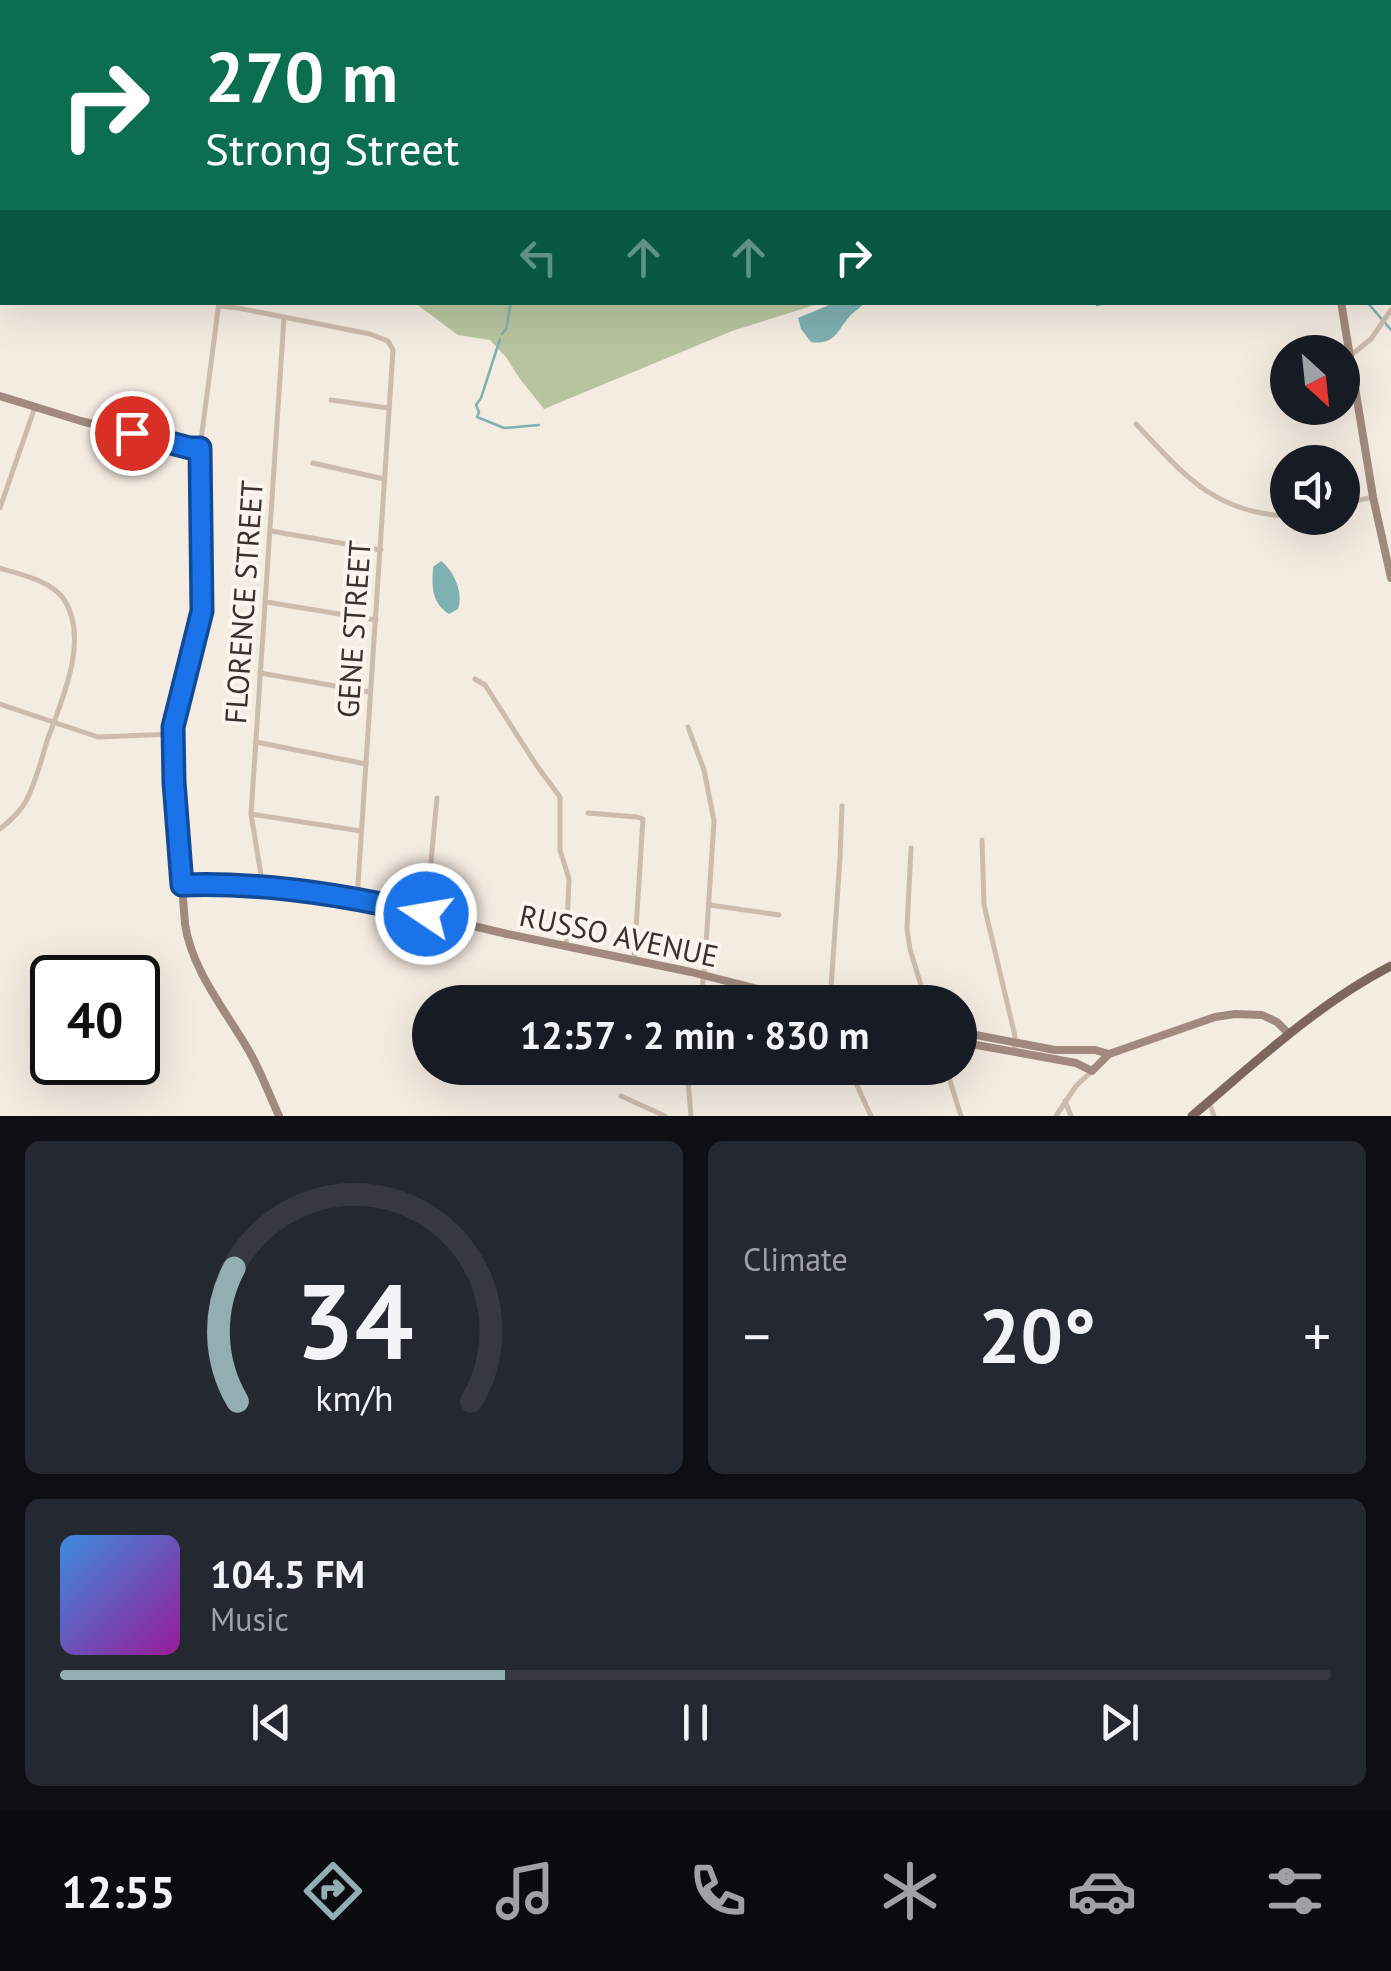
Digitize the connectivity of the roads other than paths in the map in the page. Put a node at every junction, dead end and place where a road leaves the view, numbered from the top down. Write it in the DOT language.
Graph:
graph roads {
  1 [pos="219,305"];
  2 [pos="225,305"];
  3 [pos="1342,305"];
  4 [pos="1389,314"];
  5 [pos="284,318"];
  6 [pos="1347,335"];
  7 [pos="1360,349"];
  8 [pos="0,396"];
  9 [pos="331,400"];
  10 [pos="35,408"];
  11 [pos="389,408"];
  12 [pos="1360,417"];
  13 [pos="1136,424"];
  14 [pos="200,448"];
  15 [pos="313,464"];
  16 [pos="384,479"];
  17 [pos="1373,497"];
  18 [pos="1360,500"];
  19 [pos="0,508"];
  20 [pos="1270,515"];
  21 [pos="272,531"];
  22 [pos="381,550"];
  23 [pos="0,568"];
  24 [pos="1391,578"];
  25 [pos="266,602"];
  26 [pos="376,620"];
  27 [pos="260,673"];
  28 [pos="476,679"];
  29 [pos="370,692"];
  30 [pos="0,704"];
  31 [pos="54,723"];
  32 [pos="688,727"];
  33 [pos="173,734"];
  34 [pos="256,742"];
  35 [pos="366,764"];
  36 [pos="437,798"];
  37 [pos="842,806"];
  38 [pos="588,812"];
  39 [pos="252,814"];
  40 [pos="0,829"];
  41 [pos="361,831"];
  42 [pos="982,840"];
  43 [pos="910,848"];
  44 [pos="182,885"];
  45 [pos="263,887"];
  46 [pos="357,900"];
  47 [pos="710,905"];
  48 [pos="426,914"];
  49 [pos="779,915"];
  50 [pos="566,946"];
  51 [pos="634,960"];
  52 [pos="1391,966"];
  53 [pos="704,975"];
  54 [pos="702,985"];
  55 [pos="743,985"];
  56 [pos="831,985"];
  57 [pos="921,985"];
  58 [pos="1289,1034"];
  59 [pos="977,1037"];
  60 [pos="977,1044"];
  61 [pos="1014,1048"];
  62 [pos="1109,1054"];
  63 [pos="1092,1072"];
  64 [pos="688,1085"];
  65 [pos="857,1085"];
  66 [pos="951,1085"];
  67 [pos="620,1096"];
  68 [pos="1065,1101"];
  69 [pos="1209,1102"];
  70 [pos="280,1116"];
  71 [pos="665,1116"];
  72 [pos="691,1116"];
  73 [pos="871,1116"];
  74 [pos="961,1116"];
  75 [pos="1056,1116"];
  76 [pos="1072,1116"];
  77 [pos="1192,1116"];
  78 [pos="1214,1116"];
  1 -- 14 [label="street"];
  2 -- 5 [label="street"];
  3 -- 6 [label="street"];
  4 -- 7 [label="street"];
  5 -- 11 [label="street, GENE STREET"];
  5 -- 21 [label="street, FLORENCE STREET"];
  8 -- 10 [label="street"];
  9 -- 11 [label="street"];
  10 -- 14 [label="street"];
  10 -- 19 [label="street"];
  11 -- 16 [label="street, GENE STREET"];
  12 -- 17 [label="street"];
  13 -- 20 [label="street"];
  14 -- 33 [label="street"];
  15 -- 16 [label="street"];
  16 -- 22 [label="street, GENE STREET"];
  17 -- 18 [label="street"];
  17 -- 24 [label="street"];
  21 -- 22 [label="street"];
  21 -- 25 [label="street, FLORENCE STREET"];
  22 -- 26 [label="street, GENE STREET"];
  23 -- 31 [label="street"];
  25 -- 26 [label="street"];
  25 -- 27 [label="street, FLORENCE STREET"];
  26 -- 29 [label="street, GENE STREET"];
  27 -- 29 [label="street"];
  27 -- 34 [label="street, FLORENCE STREET"];
  28 -- 50 [label="street"];
  29 -- 35 [label="street, GENE STREET"];
  30 -- 31 [label="street"];
  31 -- 33 [label="street"];
  31 -- 40 [label="street"];
  32 -- 47 [label="street"];
  33 -- 44 [label="street"];
  34 -- 35 [label="street"];
  34 -- 39 [label="street, FLORENCE STREET"];
  35 -- 41 [label="street, GENE STREET"];
  36 -- 48 [label="street"];
  37 -- 56 [label="street"];
  38 -- 51 [label="street"];
  39 -- 41 [label="street"];
  39 -- 45 [label="street, FLORENCE STREET"];
  41 -- 46 [label="street, GENE STREET"];
  42 -- 61 [label="street"];
  43 -- 57 [label="street"];
  44 -- 45 [label="street, RUSSO AVENUE"];
  44 -- 70 [label="street"];
  45 -- 46 [label="street, RUSSO AVENUE"];
  46 -- 48 [label="street, RUSSO AVENUE"];
  47 -- 49 [label="street"];
  47 -- 53 [label="street"];
  48 -- 50 [label="street, RUSSO AVENUE"];
  50 -- 51 [label="street, RUSSO AVENUE"];
  51 -- 53 [label="street, RUSSO AVENUE"];
  52 -- 58 [label="main road"];
  53 -- 54 [label="street"];
  53 -- 55 [label="street, RUSSO AVENUE"];
  58 -- 62 [label="street"];
  58 -- 69 [label="main road"];
  59 -- 61 [label="street"];
  60 -- 61 [label="street"];
  61 -- 62 [label="street"];
  61 -- 63 [label="street"];
  62 -- 63 [label="street"];
  63 -- 68 [label="street"];
  64 -- 72 [label="street"];
  65 -- 73 [label="street"];
  66 -- 74 [label="street"];
  67 -- 71 [label="street"];
  68 -- 75 [label="street"];
  68 -- 76 [label="street"];
  69 -- 77 [label="main road"];
  69 -- 78 [label="street"];
}
